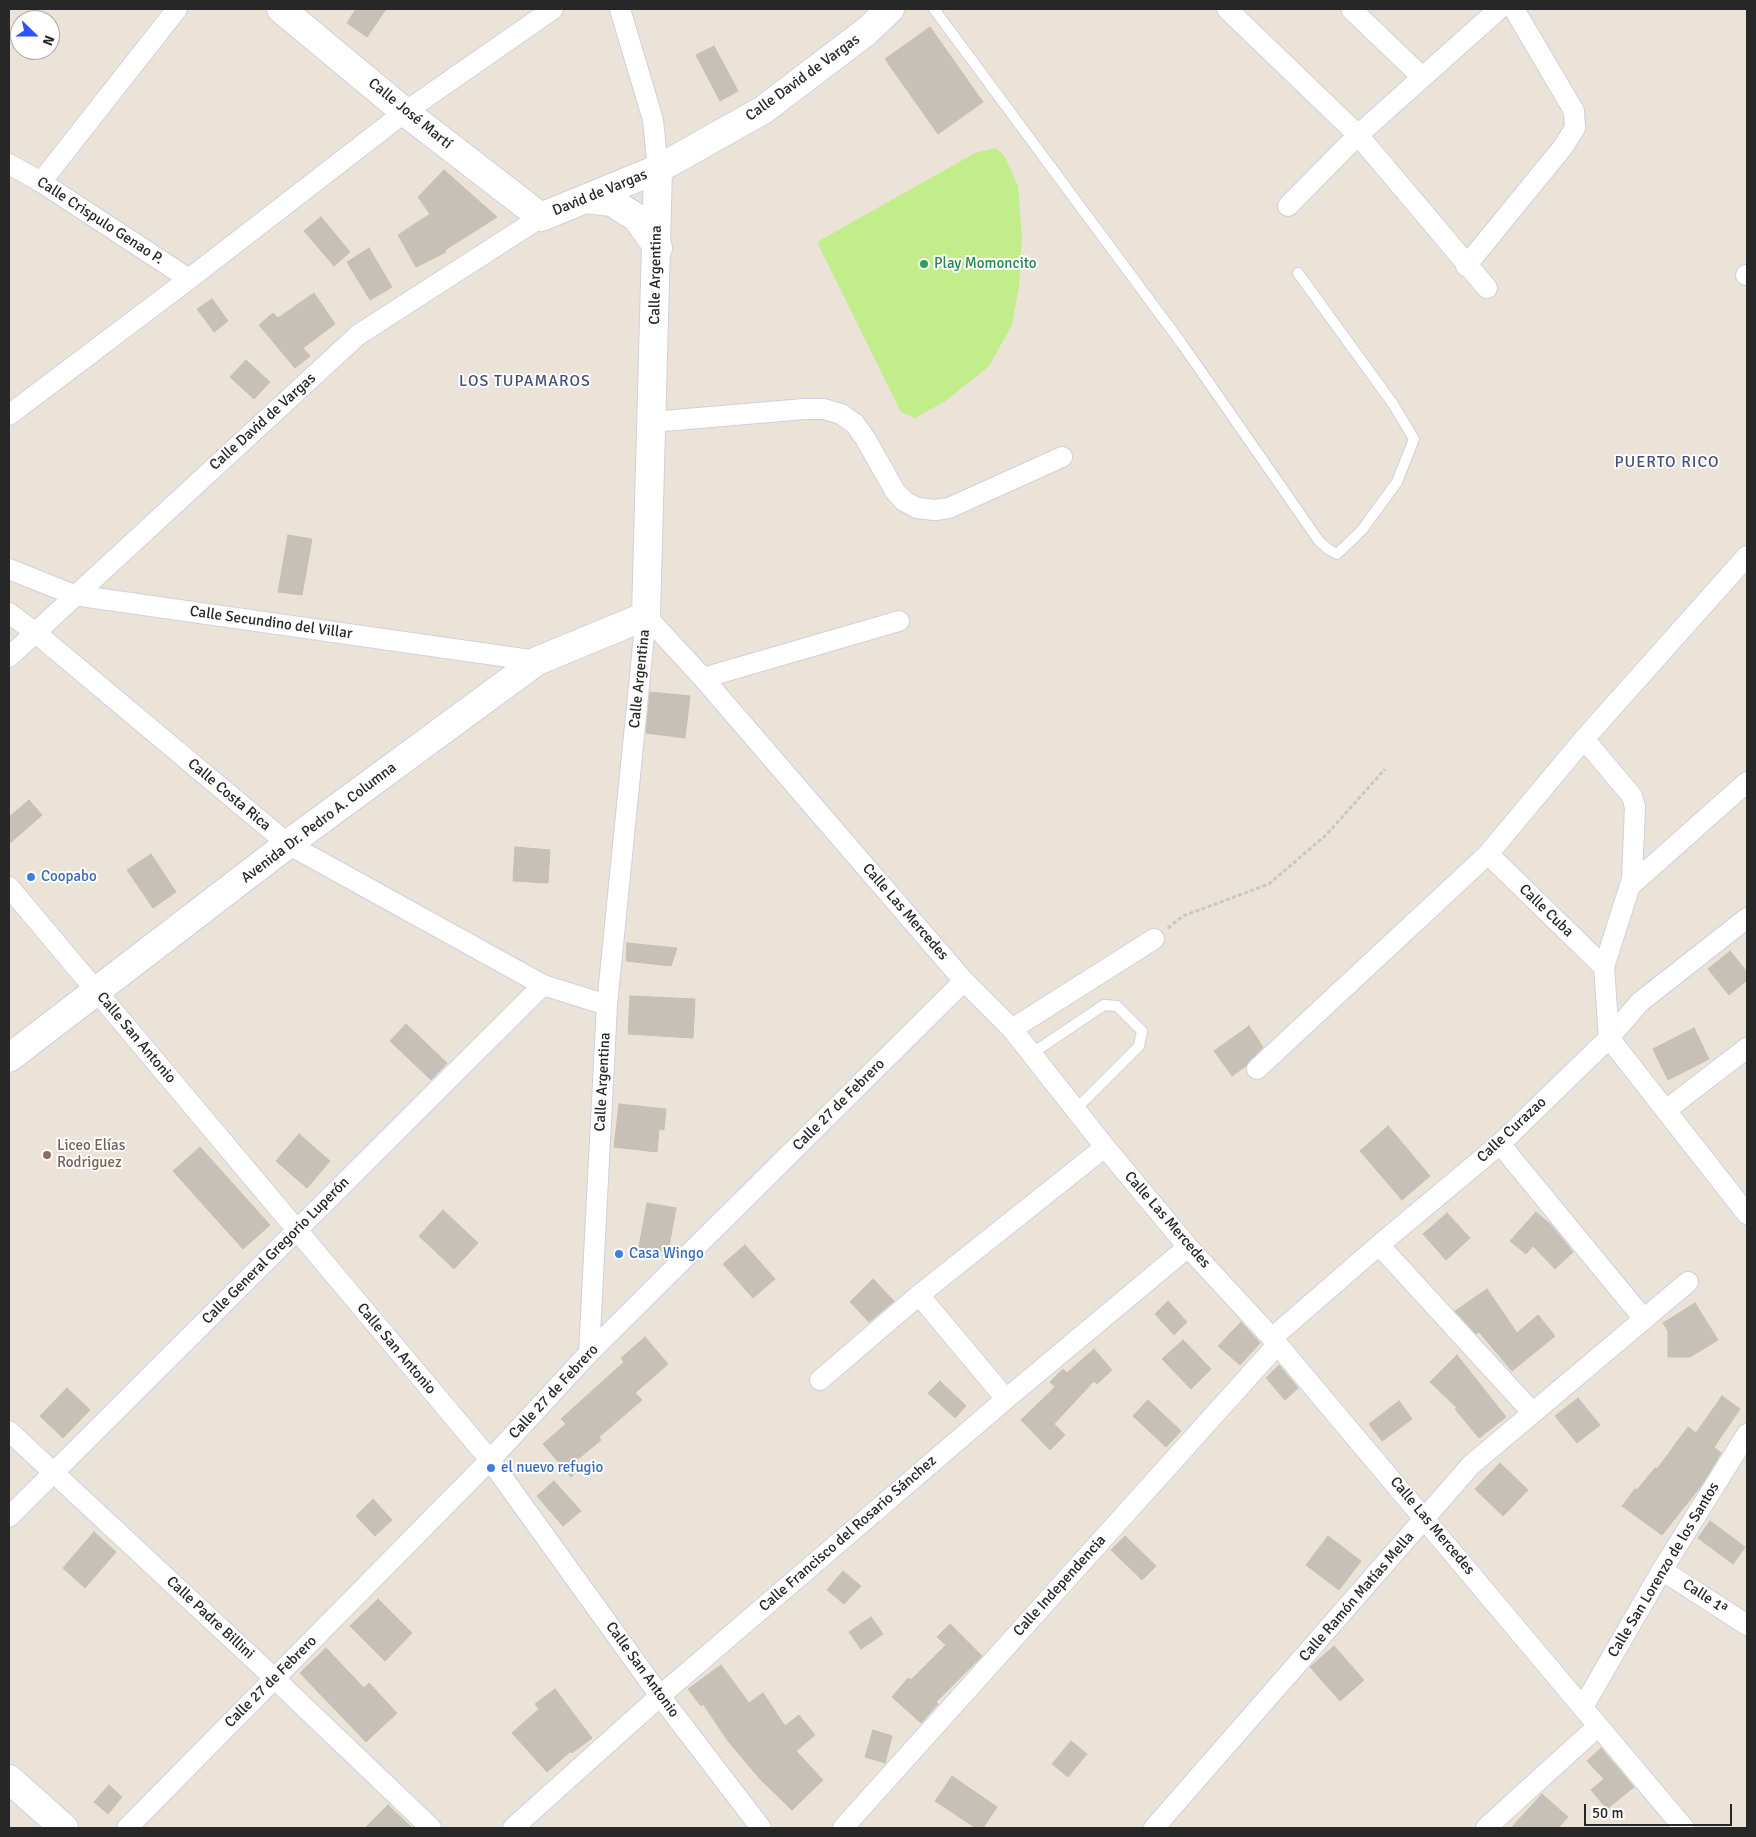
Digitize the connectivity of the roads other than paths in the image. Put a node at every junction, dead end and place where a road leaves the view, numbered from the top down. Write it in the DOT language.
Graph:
graph roads {
  1 [pos="177,9"];
  2 [pos="281,9"];
  3 [pos="553,9"];
  4 [pos="620,9"];
  5 [pos="890,9"];
  6 [pos="934,9"];
  7 [pos="1227,9"];
  8 [pos="1351,9"];
  9 [pos="1498,9"];
  10 [pos="1514,9"];
  11 [pos="1422,77"];
  12 [pos="405,112"];
  13 [pos="1358,135"];
  14 [pos="9,164"];
  15 [pos="658,169"];
  16 [pos="41,182"];
  17 [pos="586,199"];
  18 [pos="1288,206"];
  19 [pos="541,216"];
  20 [pos="658,248"];
  21 [pos="1466,266"];
  22 [pos="1298,273"];
  23 [pos="190,279"];
  24 [pos="1487,288"];
  25 [pos="9,416"];
  26 [pos="652,422"];
  27 [pos="1062,457"];
  28 [pos="1747,556"];
  29 [pos="9,569"];
  30 [pos="74,595"];
  31 [pos="9,613"];
  32 [pos="646,616"];
  33 [pos="899,620"];
  34 [pos="36,633"];
  35 [pos="9,658"];
  36 [pos="537,661"];
  37 [pos="703,678"];
  38 [pos="1584,739"];
  39 [pos="1747,785"];
  40 [pos="288,844"];
  41 [pos="1488,854"];
  42 [pos="1630,886"];
  43 [pos="9,887"];
  44 [pos="1747,918"];
  45 [pos="1154,939"];
  46 [pos="1604,967"];
  47 [pos="964,981"];
  48 [pos="543,985"];
  49 [pos="97,991"];
  50 [pos="607,1006"];
  51 [pos="1012,1029"];
  52 [pos="1609,1038"];
  53 [pos="1747,1048"];
  54 [pos="1031,1054"];
  55 [pos="9,1058"];
  56 [pos="1256,1069"];
  57 [pos="1075,1110"];
  58 [pos="1666,1110"];
  59 [pos="1500,1144"];
  60 [pos="1104,1147"];
  61 [pos="1746,1210"];
  62 [pos="297,1231"];
  63 [pos="1379,1245"];
  64 [pos="1188,1247"];
  65 [pos="1688,1282"];
  66 [pos="919,1295"];
  67 [pos="1643,1318"];
  68 [pos="1275,1341"];
  69 [pos="589,1353"];
  70 [pos="820,1380"];
  71 [pos="1006,1399"];
  72 [pos="1532,1412"];
  73 [pos="9,1432"];
  74 [pos="1747,1434"];
  75 [pos="490,1460"];
  76 [pos="54,1473"];
  77 [pos="9,1517"];
  78 [pos="1426,1519"];
  79 [pos="1662,1570"];
  80 [pos="1747,1625"];
  81 [pos="274,1678"];
  82 [pos="660,1696"];
  83 [pos="1584,1707"];
  84 [pos="1597,1727"];
  85 [pos="9,1779"];
  86 [pos="64,1828"];
  87 [pos="127,1828"];
  88 [pos="431,1828"];
  89 [pos="513,1828"];
  90 [pos="761,1828"];
  91 [pos="843,1828"];
  92 [pos="1154,1828"];
  93 [pos="1486,1828"];
  94 [pos="1684,1828"];
  1 -- 16 [label="street"];
  2 -- 12 [label="main road, Calle José Martí"];
  3 -- 12 [label="street"];
  4 -- 15 [label="street, Calle Argentina"];
  5 -- 15 [label="main road, Calle David de Vargas"];
  6 -- 22 [label="lane"];
  7 -- 13 [label="street"];
  8 -- 11 [label="street"];
  9 -- 11 [label="street"];
  10 -- 21 [label="street"];
  11 -- 13 [label="street"];
  12 -- 19 [label="main road, Calle José Martí"];
  12 -- 23 [label="street"];
  13 -- 18 [label="street"];
  13 -- 21 [label="street"];
  14 -- 16 [label="street, Calle Crispulo Genao P."];
  15 -- 17 [label="main road, David de Vargas"];
  15 -- 20 [label="main road, Calle Argentina"];
  16 -- 23 [label="street, Calle Crispulo Genao P."];
  17 -- 19 [label="main road, David de Vargas"];
  17 -- 20 [label="main road"];
  19 -- 30 [label="street, Calle David de Vargas"];
  20 -- 26 [label="main road, Calle Argentina"];
  21 -- 24 [label="street"];
  23 -- 25 [label="street"];
  26 -- 27 [label="street"];
  26 -- 32 [label="main road, Calle Argentina"];
  28 -- 38 [label="street"];
  29 -- 30 [label="street, Calle Secundino del Villar"];
  30 -- 34 [label="street, Calle David de Vargas"];
  30 -- 36 [label="street, Calle Secundino del Villar"];
  31 -- 34 [label="street, Calle Costa Rica"];
  32 -- 36 [label="main road, Avenida Dr. Pedro A. Columna"];
  32 -- 37 [label="street, Calle Las Mercedes"];
  32 -- 50 [label="street, Calle Argentina"];
  33 -- 37 [label="street"];
  34 -- 35 [label="street, Calle David de Vargas"];
  34 -- 40 [label="street, Calle Costa Rica"];
  36 -- 40 [label="main road, Avenida Dr. Pedro A. Columna"];
  37 -- 47 [label="street, Calle Las Mercedes"];
  38 -- 41 [label="street"];
  38 -- 42 [label="street"];
  39 -- 42 [label="street"];
  40 -- 48 [label="street, Calle Costa Rica"];
  40 -- 49 [label="main road, Avenida Dr. Pedro A. Columna"];
  41 -- 46 [label="street, Calle Cuba"];
  41 -- 56 [label="street"];
  42 -- 46 [label="street"];
  43 -- 49 [label="street, Calle San Antonio"];
  44 -- 52 [label="street, Calle Curazao"];
  45 -- 51 [label="street"];
  46 -- 52 [label="street"];
  47 -- 51 [label="street, Calle Las Mercedes"];
  47 -- 69 [label="street, Calle 27 de Febrero"];
  48 -- 50 [label="street, Calle Costa Rica"];
  48 -- 62 [label="street, Calle General Gregorio Luperón"];
  49 -- 55 [label="main road, Avenida Dr. Pedro A. Columna"];
  49 -- 62 [label="street, Calle San Antonio"];
  50 -- 69 [label="street, Calle Argentina"];
  51 -- 54 [label="street, Calle Las Mercedes"];
  52 -- 58 [label="street"];
  52 -- 59 [label="street, Calle Curazao"];
  53 -- 58 [label="street"];
  54 -- 57 [label="street, Calle Las Mercedes"];
  54 -- 57 [label="lane"];
  57 -- 60 [label="street, Calle Las Mercedes"];
  58 -- 61 [label="street"];
  59 -- 63 [label="street, Calle Curazao"];
  59 -- 67 [label="street"];
  60 -- 64 [label="street, Calle Las Mercedes"];
  60 -- 66 [label="street"];
  62 -- 75 [label="street, Calle San Antonio"];
  62 -- 76 [label="street, Calle General Gregorio Luperón"];
  63 -- 68 [label="street, Calle Curazao"];
  63 -- 72 [label="street"];
  64 -- 68 [label="street, Calle Las Mercedes"];
  64 -- 71 [label="street, Calle Francisco del Rosario Sánchez"];
  65 -- 67 [label="street, Calle Ramón Matías Mella"];
  66 -- 70 [label="street"];
  66 -- 71 [label="street"];
  67 -- 72 [label="street, Calle Ramón Matías Mella"];
  68 -- 78 [label="street, Calle Las Mercedes"];
  68 -- 91 [label="street, Calle Independencia"];
  69 -- 75 [label="street, Calle 27 de Febrero"];
  71 -- 82 [label="street, Calle Francisco del Rosario Sánchez"];
  72 -- 78 [label="street, Calle Ramón Matías Mella"];
  73 -- 76 [label="street, Calle Padre Billini"];
  74 -- 79 [label="street, Calle San Lorenzo de los Santos"];
  75 -- 81 [label="street, Calle 27 de Febrero"];
  75 -- 82 [label="street, Calle San Antonio"];
  76 -- 77 [label="street, Calle General Gregorio Luperón"];
  76 -- 81 [label="street, Calle Padre Billini"];
  78 -- 83 [label="street, Calle Las Mercedes"];
  78 -- 92 [label="street, Calle Ramón Matías Mella"];
  79 -- 80 [label="street, Calle 1ª"];
  79 -- 83 [label="street, Calle San Lorenzo de los Santos"];
  81 -- 87 [label="street, Calle 27 de Febrero"];
  81 -- 88 [label="street, Calle Padre Billini"];
  82 -- 89 [label="street, Calle Francisco del Rosario Sánchez"];
  82 -- 90 [label="street, Calle San Antonio"];
  83 -- 84 [label="street, Calle Las Mercedes"];
  84 -- 93 [label="street"];
  84 -- 94 [label="street, Calle Las Mercedes"];
  85 -- 86 [label="main road"];
}
